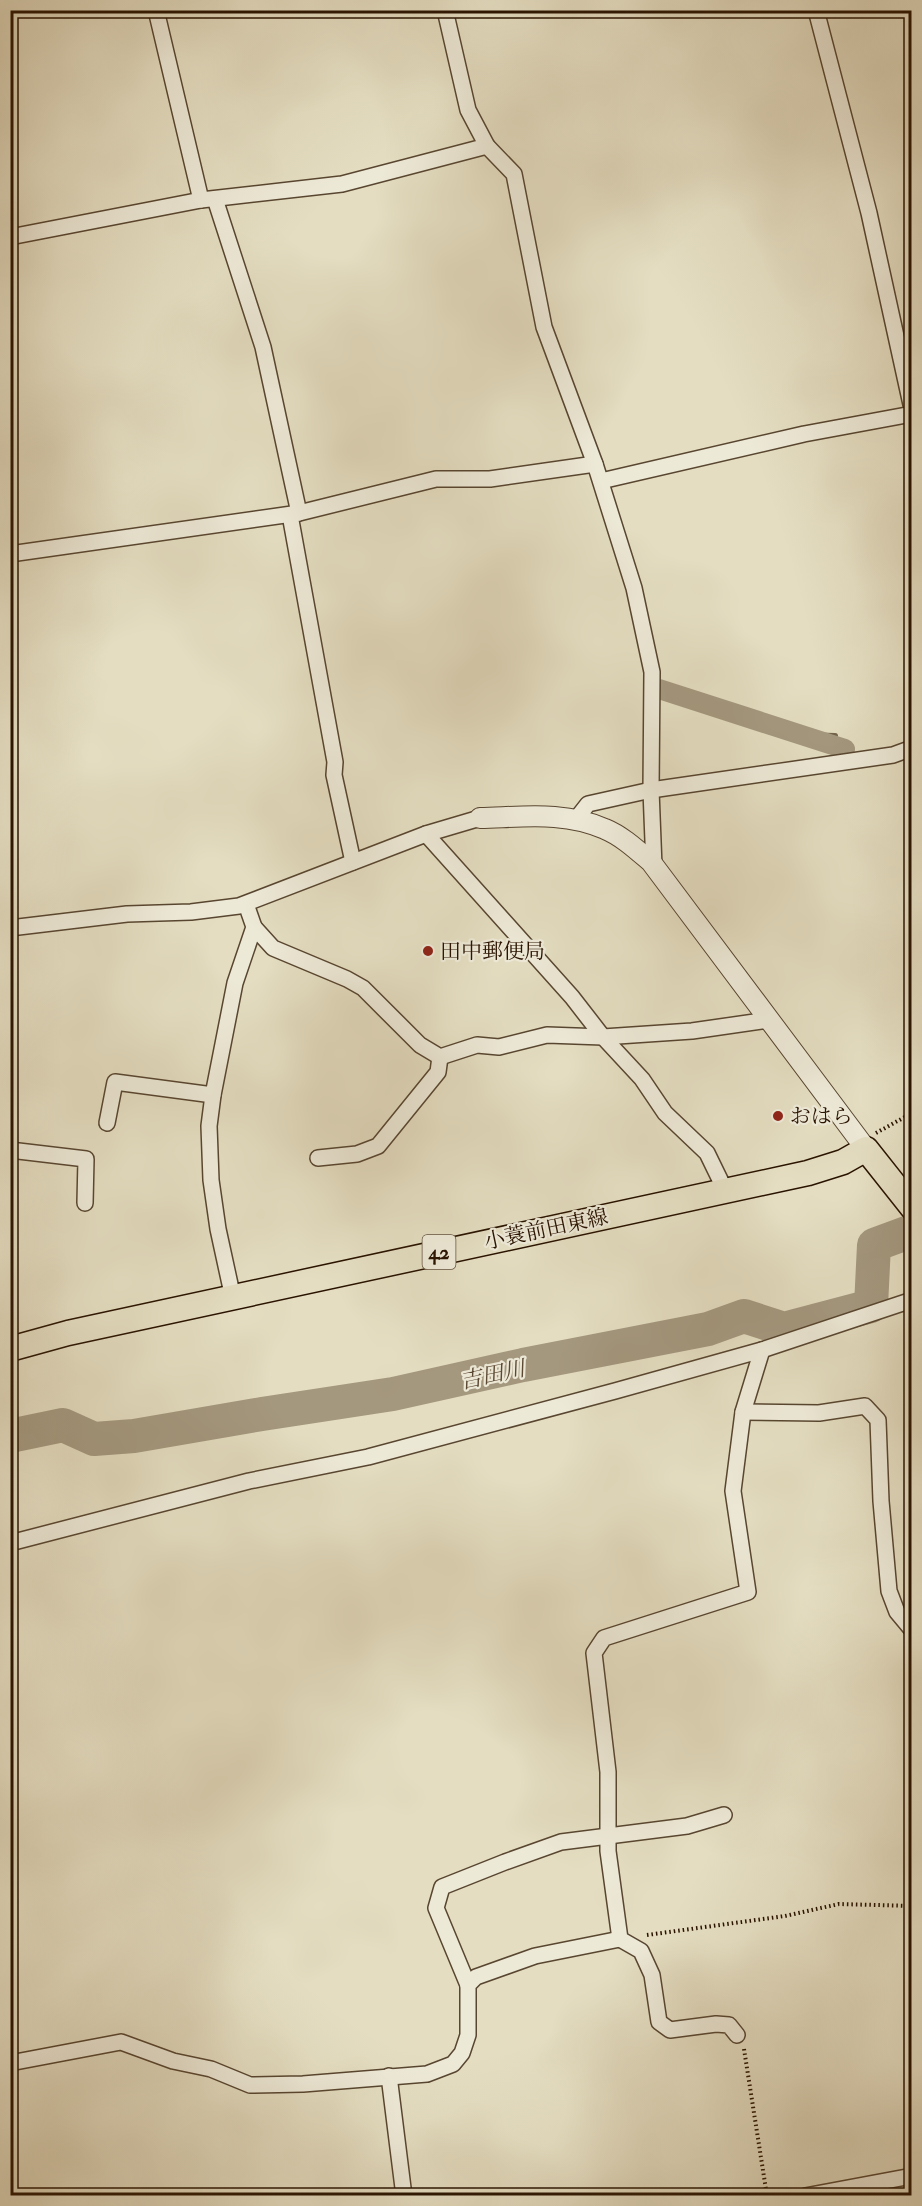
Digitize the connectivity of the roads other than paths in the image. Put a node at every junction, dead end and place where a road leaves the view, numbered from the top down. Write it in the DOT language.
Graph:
graph roads {
  1 [pos="156,10"];
  2 [pos="445,10"];
  3 [pos="816,10"];
  4 [pos="487,146"];
  5 [pos="208,199"];
  6 [pos="10,237"];
  7 [pos="912,409"];
  8 [pos="912,414"];
  9 [pos="595,464"];
  10 [pos="601,481"];
  11 [pos="294,514"];
  12 [pos="10,554"];
  13 [pos="912,748"];
  14 [pos="651,790"];
  15 [pos="480,818"];
  16 [pos="577,818"];
  17 [pos="426,834"];
  18 [pos="353,862"];
  19 [pos="654,867"];
  20 [pos="246,904"];
  21 [pos="254,927"];
  22 [pos="10,928"];
  23 [pos="768,1020"];
  24 [pos="603,1037"];
  25 [pos="440,1057"];
  26 [pos="213,1095"];
  27 [pos="107,1123"];
  28 [pos="862,1145"];
  29 [pos="10,1150"];
  30 [pos="318,1158"];
  31 [pos="725,1190"];
  32 [pos="85,1203"];
  33 [pos="912,1207"];
  34 [pos="233,1298"];
  35 [pos="912,1299"];
  36 [pos="10,1349"];
  37 [pos="762,1350"];
  38 [pos="743,1412"];
  39 [pos="10,1544"];
  40 [pos="912,1630"];
  41 [pos="724,1815"];
  42 [pos="608,1835"];
  43 [pos="620,1939"];
  44 [pos="468,1985"];
  45 [pos="737,2035"];
  46 [pos="10,2063"];
  47 [pos="389,2076"];
  48 [pos="912,2176"];
  49 [pos="404,2196"];
  50 [pos="805,2196"];
  1 -- 5 [label="street"];
  2 -- 4 [label="street"];
  3 -- 7 [label="street"];
  4 -- 5 [label="street"];
  4 -- 9 [label="street"];
  5 -- 6 [label="street"];
  5 -- 11 [label="street"];
  8 -- 10 [label="street"];
  9 -- 10 [label="street"];
  9 -- 11 [label="street"];
  10 -- 14 [label="street"];
  11 -- 12 [label="street"];
  11 -- 18 [label="street"];
  13 -- 14 [label="street"];
  14 -- 16 [label="street"];
  14 -- 19 [label="street"];
  15 -- 16 [label="street"];
  15 -- 17 [label="street"];
  16 -- 19 [label="street"];
  17 -- 18 [label="street"];
  17 -- 24 [label="street"];
  18 -- 20 [label="street"];
  19 -- 23 [label="street"];
  20 -- 21 [label="street"];
  20 -- 22 [label="street"];
  21 -- 25 [label="street"];
  21 -- 26 [label="street"];
  23 -- 24 [label="street"];
  23 -- 28 [label="street"];
  24 -- 25 [label="street"];
  24 -- 31 [label="street"];
  25 -- 30 [label="street"];
  26 -- 27 [label="street"];
  26 -- 34 [label="street"];
  28 -- 31 [label="main road, 小蓑前田東線 / 42"];
  28 -- 33 [label="main road"];
  29 -- 32 [label="street"];
  31 -- 34 [label="main road, 小蓑前田東線 / 42"];
  34 -- 36 [label="main road, 小蓑前田東線 / 42"];
  35 -- 37 [label="street"];
  37 -- 38 [label="street"];
  37 -- 39 [label="street"];
  38 -- 40 [label="street"];
  38 -- 42 [label="street"];
  41 -- 42 [label="street"];
  42 -- 43 [label="street"];
  42 -- 44 [label="street"];
  43 -- 44 [label="street"];
  43 -- 45 [label="street"];
  44 -- 47 [label="street"];
  46 -- 47 [label="street"];
  47 -- 49 [label="street"];
  48 -- 50 [label="street"];
}
